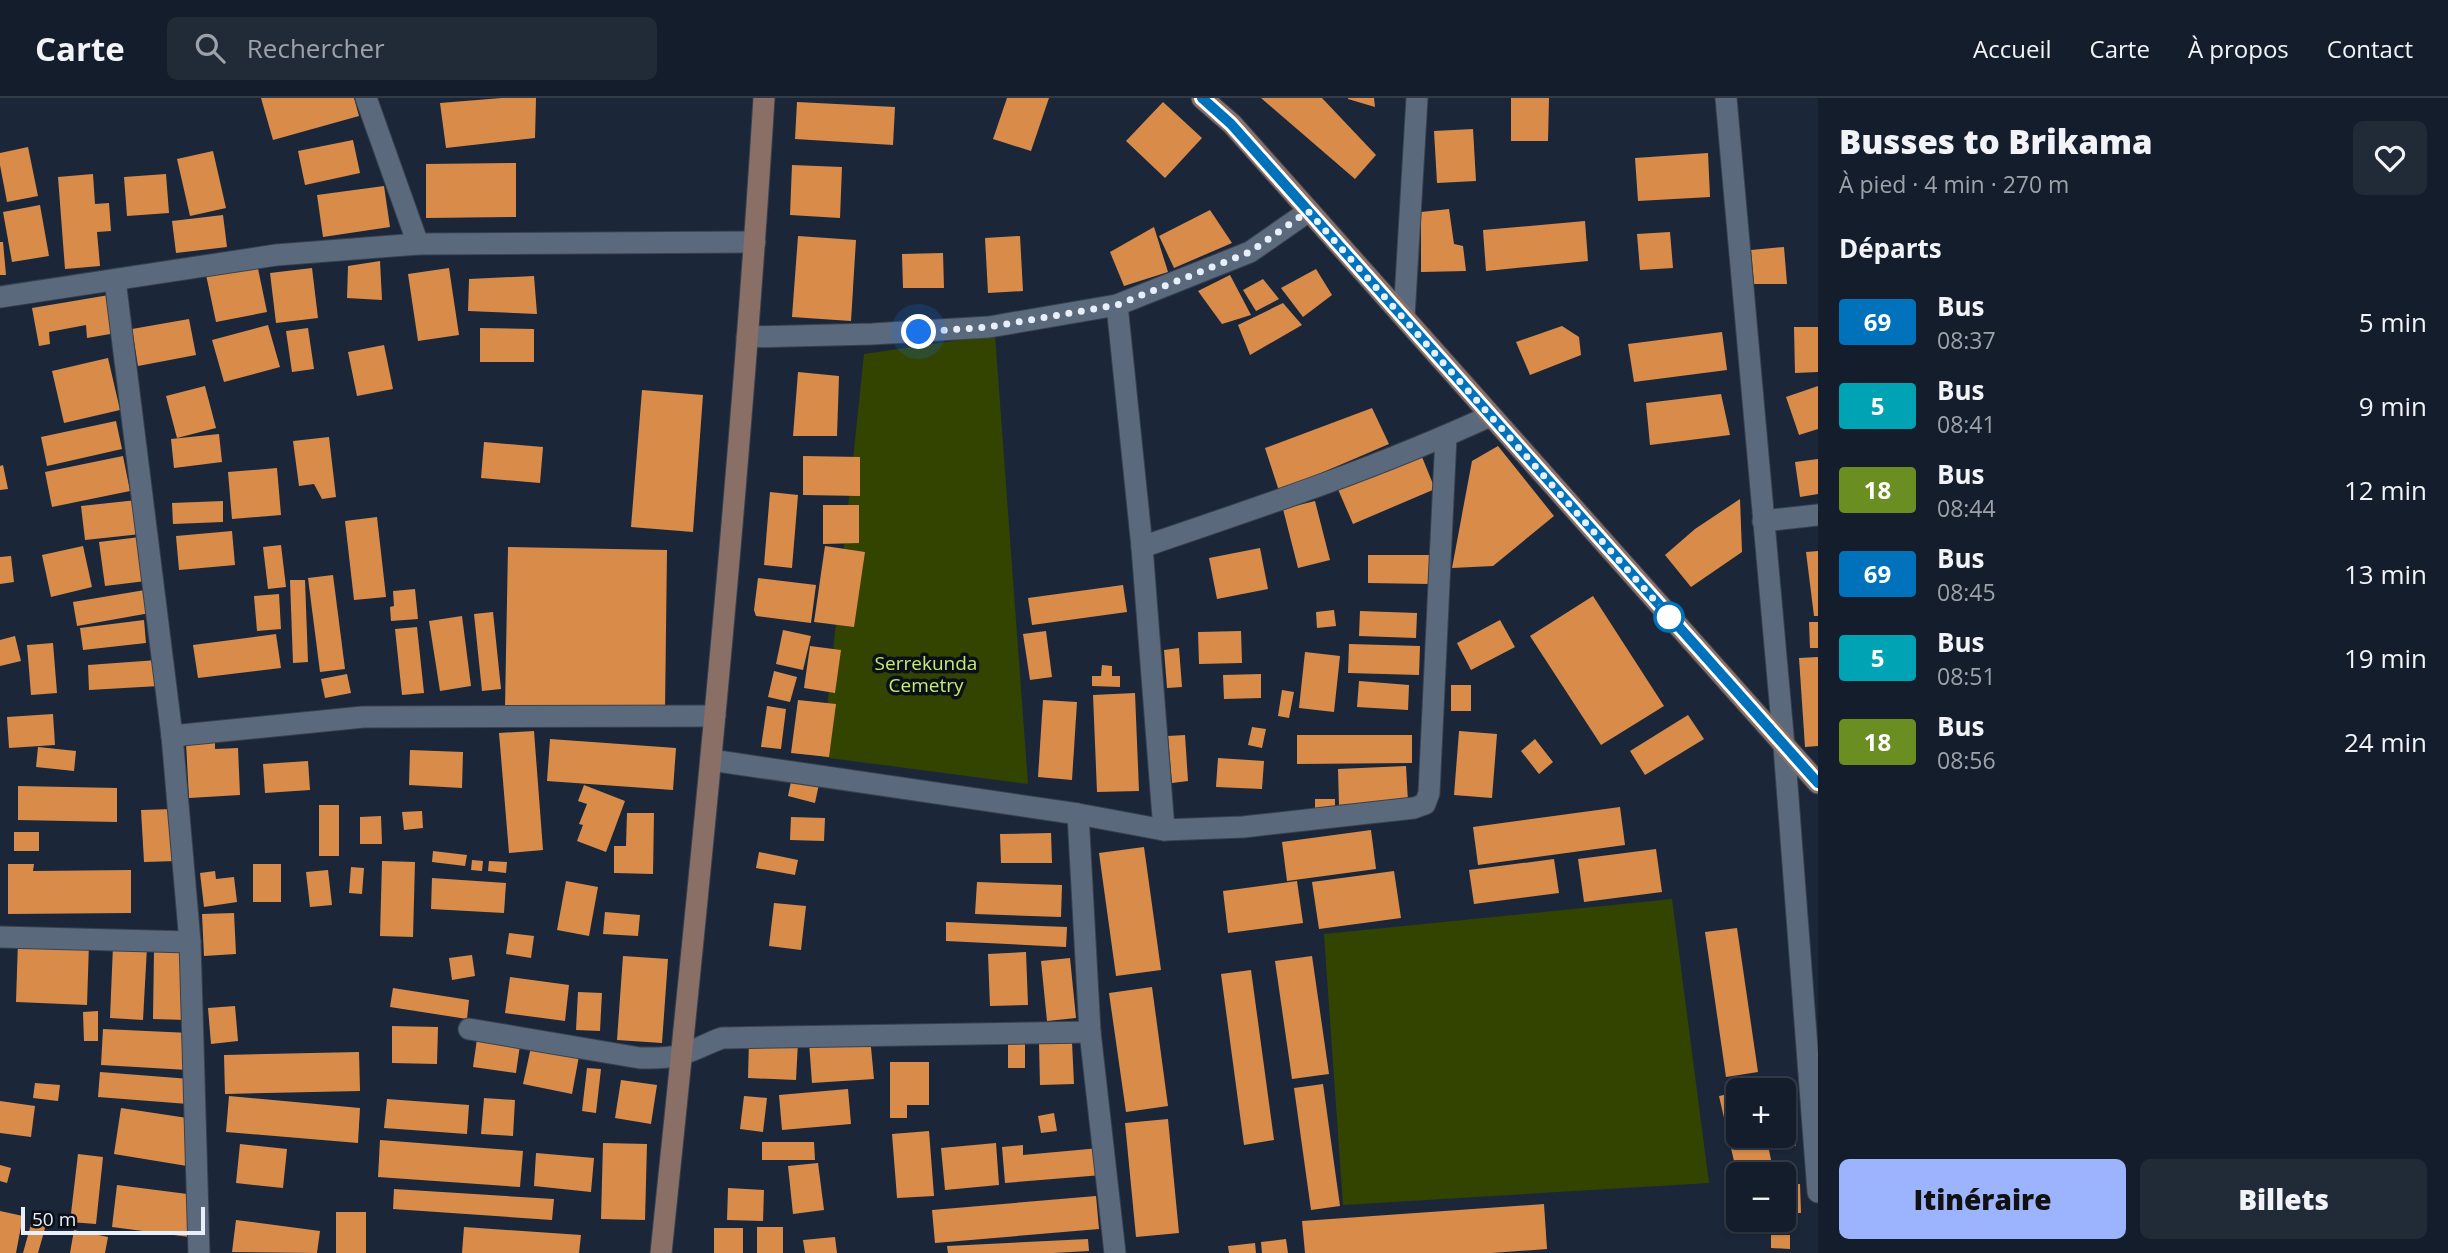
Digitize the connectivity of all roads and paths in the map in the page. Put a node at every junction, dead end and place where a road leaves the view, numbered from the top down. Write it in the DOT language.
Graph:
graph roads {
  1 [pos="366,98"];
  2 [pos="764,98"];
  3 [pos="1202,98"];
  4 [pos="1417,98"];
  5 [pos="1726,98"];
  6 [pos="1308,211"];
  7 [pos="755,242"];
  8 [pos="418,244"];
  9 [pos="115,280"];
  10 [pos="0,297"];
  11 [pos="1117,305"];
  12 [pos="1404,317"];
  13 [pos="747,337"];
  14 [pos="1490,415"];
  15 [pos="1447,436"];
  16 [pos="1818,515"];
  17 [pos="1763,521"];
  18 [pos="1142,547"];
  19 [pos="715,716"];
  20 [pos="172,736"];
  21 [pos="1784,746"];
  22 [pos="711,760"];
  23 [pos="1818,783"];
  24 [pos="1079,814"];
  25 [pos="1164,830"];
  26 [pos="0,937"];
  27 [pos="190,943"];
  28 [pos="469,1029"];
  29 [pos="1090,1032"];
  30 [pos="682,1055"];
  31 [pos="1818,1192"];
  32 [pos="199,1253"];
  33 [pos="661,1253"];
  34 [pos="1115,1253"];
  1 -- 8 [label="street"];
  2 -- 7 [label="street"];
  3 -- 6 [label="street"];
  4 -- 12 [label="street"];
  5 -- 17 [label="street"];
  6 -- 11 [label="street"];
  6 -- 12 [label="street"];
  7 -- 8 [label="street"];
  7 -- 13 [label="street"];
  8 -- 9 [label="street"];
  9 -- 10 [label="street"];
  9 -- 20 [label="street"];
  11 -- 13 [label="street"];
  11 -- 18 [label="street"];
  12 -- 14 [label="street"];
  13 -- 19 [label="street"];
  14 -- 15 [label="street"];
  14 -- 21 [label="street"];
  15 -- 18 [label="street"];
  15 -- 25 [label="street"];
  16 -- 17 [label="street"];
  17 -- 21 [label="street"];
  18 -- 25 [label="street"];
  19 -- 20 [label="street"];
  19 -- 22 [label="street"];
  20 -- 27 [label="street"];
  21 -- 23 [label="street"];
  21 -- 31 [label="street"];
  22 -- 24 [label="street"];
  22 -- 30 [label="street"];
  24 -- 25 [label="street"];
  24 -- 29 [label="street"];
  26 -- 27 [label="street"];
  27 -- 32 [label="street"];
  28 -- 30 [label="street"];
  29 -- 30 [label="street"];
  29 -- 34 [label="street"];
  30 -- 33 [label="street"];
}
